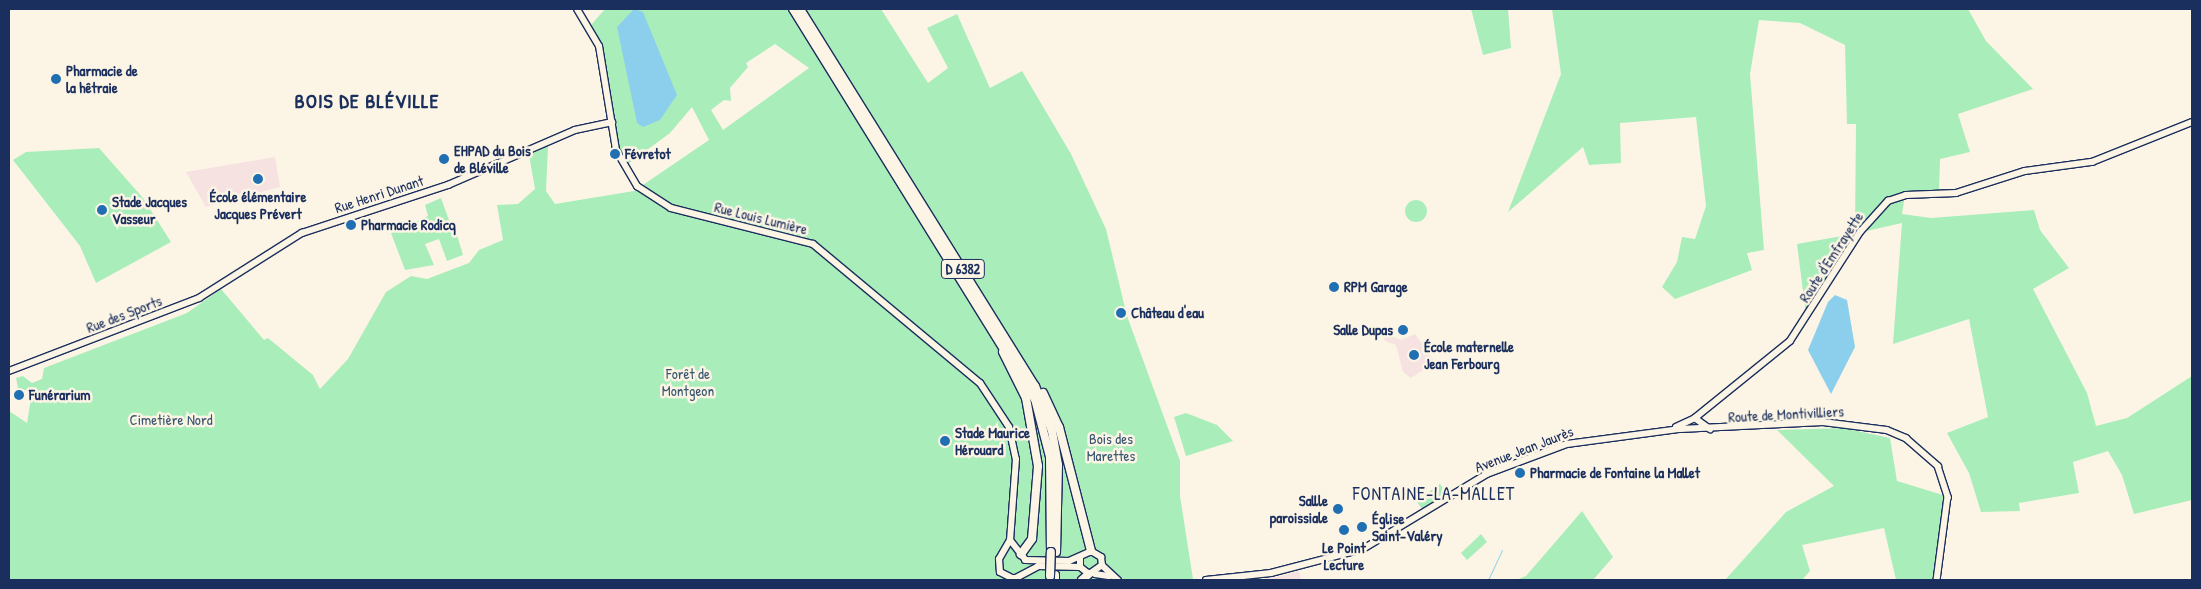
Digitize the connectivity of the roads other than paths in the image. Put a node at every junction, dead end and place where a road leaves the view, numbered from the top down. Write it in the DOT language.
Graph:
graph roads {
  1 [pos="577,9"];
  2 [pos="793,9"];
  3 [pos="800,9"];
  4 [pos="612,122"];
  5 [pos="2192,122"];
  6 [pos="242,268"];
  7 [pos="960,274"];
  8 [pos="987,307"];
  9 [pos="9,371"];
  10 [pos="1697,421"];
  11 [pos="1686,426"];
  12 [pos="1695,430"];
  13 [pos="1714,430"];
  14 [pos="1010,540"];
  15 [pos="1091,551"];
  16 [pos="1006,552"];
  17 [pos="1054,552"];
  18 [pos="1021,555"];
  19 [pos="1080,558"];
  20 [pos="1102,566"];
  21 [pos="1080,567"];
  22 [pos="1025,570"];
  23 [pos="1092,574"];
  24 [pos="1112,576"];
  25 [pos="1052,578"];
  26 [pos="1014,580"];
  27 [pos="1082,580"];
  28 [pos="1118,580"];
  29 [pos="1206,580"];
  30 [pos="1937,580"];
  1 -- 4 [label="main road, Rue Louis Lumière"];
  2 -- 7 [label="highway, D 6382"];
  3 -- 8 [label="highway, D 6382"];
  4 -- 6 [label="street, Rue Henri Dunant"];
  4 -- 14 [label="main road, Rue Louis Lumière"];
  5 -- 10 [label="street, Route d'Emfrayette"];
  6 -- 9 [label="street, Rue des Sports"];
  7 -- 17 [label="highway, D 6382"];
  7 -- 18 [label="highway"];
  8 -- 15 [label="highway"];
  8 -- 17 [label="highway, D 6382"];
  10 -- 11 [label="street, Avenue Jean Jaurès"];
  10 -- 12 [label="street"];
  10 -- 13 [label="street, Route de Montivilliers"];
  11 -- 12 [label="street, Route de Montivilliers"];
  11 -- 29 [label="street, Avenue Jean Jaurès"];
  12 -- 13 [label="street, Route de Montivilliers"];
  13 -- 30 [label="street, Route de Montivilliers"];
  14 -- 16 [label="main road, Rue Louis Lumière"];
  14 -- 18 [label="main road"];
  15 -- 19 [label="main road"];
  15 -- 20 [label="main road"];
  16 -- 18 [label="main road"];
  16 -- 26 [label="main road"];
  17 -- 25 [label="highway, D 6382, bridge"];
  18 -- 19 [label="main road"];
  18 -- 22 [label="main road"];
  19 -- 21 [label="main road"];
  20 -- 23 [label="main road"];
  20 -- 24 [label="street"];
  21 -- 22 [label="main road"];
  21 -- 23 [label="main road"];
  22 -- 26 [label="main road"];
  23 -- 24 [label="street"];
  23 -- 27 [label="highway"];
  24 -- 28 [label="street"];
}
